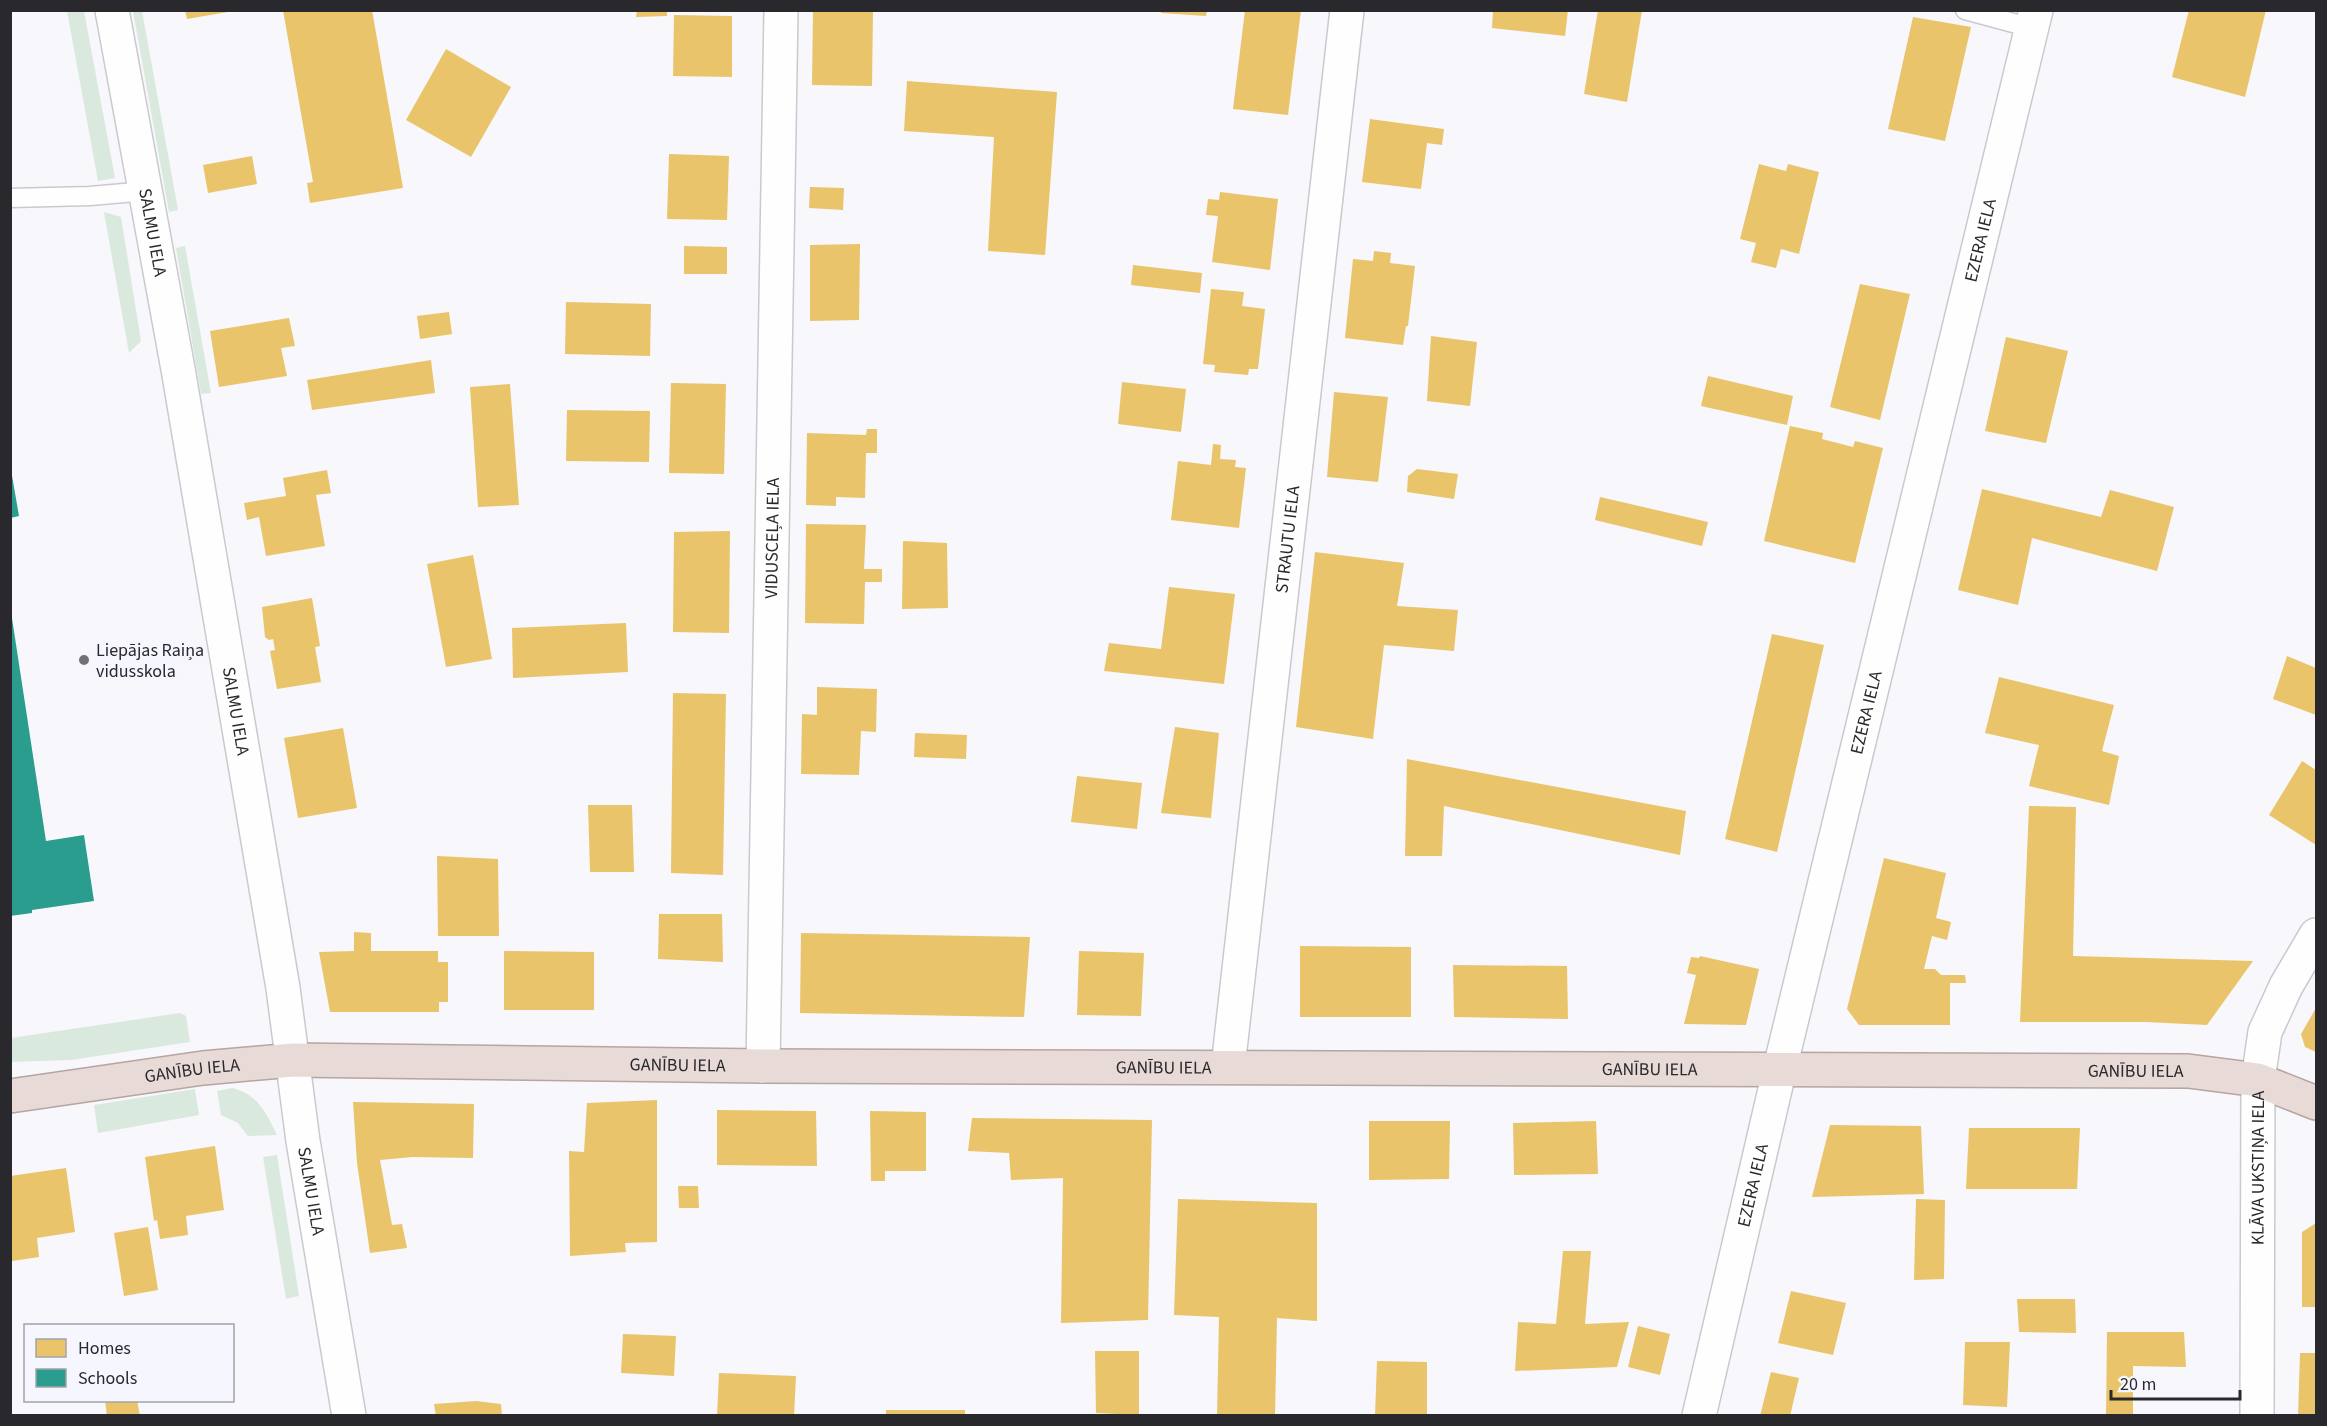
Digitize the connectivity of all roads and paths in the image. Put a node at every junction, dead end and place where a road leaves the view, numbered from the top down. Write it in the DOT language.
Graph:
graph roads {
  1 [pos="112,10"];
  2 [pos="781,10"];
  3 [pos="1347,10"];
  4 [pos="1965,10"];
  5 [pos="2034,19"];
  6 [pos="147,191"];
  7 [pos="10,198"];
  8 [pos="2316,935"];
  9 [pos="293,1060"];
  10 [pos="763,1065"];
  11 [pos="1228,1067"];
  12 [pos="1780,1068"];
  13 [pos="2258,1080"];
  14 [pos="10,1096"];
  15 [pos="2316,1103"];
  16 [pos="349,1416"];
  17 [pos="1699,1416"];
  18 [pos="2257,1416"];
  1 -- 6 [label="street, SALMU IELA"];
  2 -- 10 [label="street, VIDUSCEĻA IELA"];
  3 -- 11 [label="street, STRAUTU IELA"];
  4 -- 5 [label="lane"];
  5 -- 12 [label="street, EZERA IELA"];
  6 -- 7 [label="lane"];
  6 -- 9 [label="street, SALMU IELA"];
  8 -- 13 [label="street, KLĀVA UKSTIŅA IELA"];
  9 -- 10 [label="highway, GANĪBU IELA"];
  9 -- 14 [label="highway, GANĪBU IELA"];
  9 -- 16 [label="street, SALMU IELA"];
  10 -- 11 [label="highway, GANĪBU IELA"];
  11 -- 12 [label="highway, GANĪBU IELA"];
  12 -- 13 [label="highway, GANĪBU IELA"];
  12 -- 17 [label="street, EZERA IELA"];
  13 -- 15 [label="highway, GANĪBU IELA"];
  13 -- 18 [label="street, KLĀVA UKSTIŅA IELA"];
}
